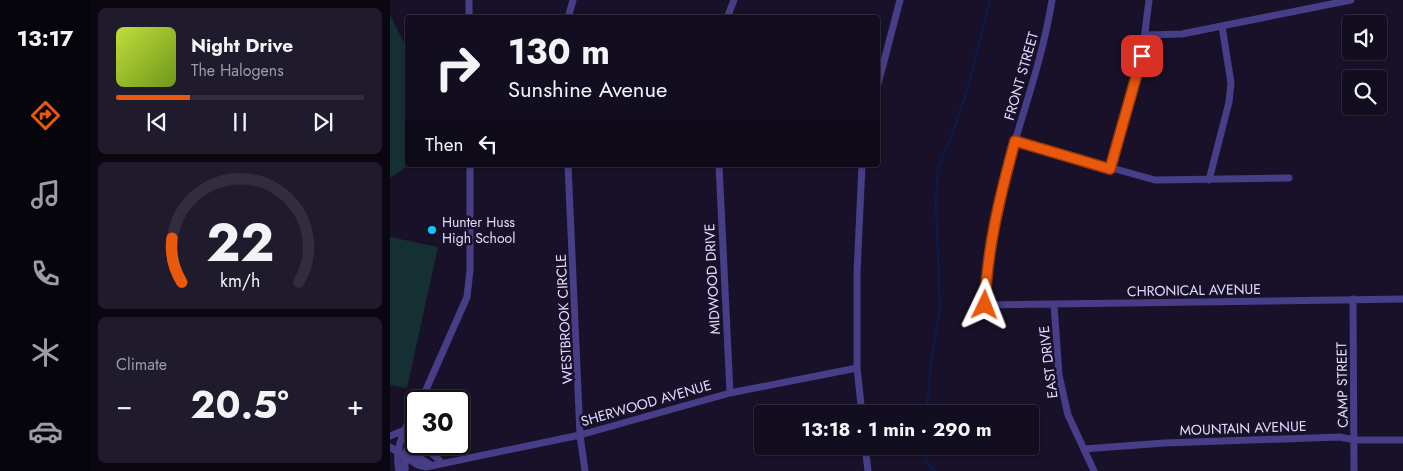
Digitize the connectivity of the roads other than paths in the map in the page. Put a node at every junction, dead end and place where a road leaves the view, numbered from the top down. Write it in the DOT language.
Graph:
graph roads {
  1 [pos="470,0"];
  2 [pos="573,0"];
  3 [pos="734,0"];
  4 [pos="900,0"];
  5 [pos="1052,0"];
  6 [pos="1149,0"];
  7 [pos="1351,0"];
  8 [pos="468,15"];
  9 [pos="569,15"];
  10 [pos="728,15"];
  11 [pos="1222,26"];
  12 [pos="1146,35"];
  13 [pos="880,76"];
  14 [pos="1015,141"];
  15 [pos="470,167"];
  16 [pos="568,167"];
  17 [pos="718,167"];
  18 [pos="862,167"];
  19 [pos="1110,169"];
  20 [pos="1289,178"];
  21 [pos="1209,180"];
  22 [pos="1353,299"];
  23 [pos="1403,299"];
  24 [pos="985,305"];
  25 [pos="1054,305"];
  26 [pos="857,368"];
  27 [pos="426,390"];
  28 [pos="730,393"];
  29 [pos="861,405"];
  30 [pos="405,430"];
  31 [pos="580,435"];
  32 [pos="390,436"];
  33 [pos="1355,440"];
  34 [pos="1403,440"];
  35 [pos="390,447"];
  36 [pos="1084,449"];
  37 [pos="398,452"];
  38 [pos="434,455"];
  39 [pos="866,455"];
  40 [pos="406,456"];
  41 [pos="442,463"];
  42 [pos="428,466"];
  43 [pos="399,471"];
  44 [pos="405,471"];
  45 [pos="418,471"];
  46 [pos="586,471"];
  47 [pos="868,471"];
  48 [pos="1094,471"];
  49 [pos="1354,471"];
  1 -- 8 [label="street"];
  2 -- 9 [label="street"];
  3 -- 10 [label="street"];
  4 -- 13 [label="street"];
  5 -- 14 [label="street, FRONT STREET"];
  6 -- 12 [label="street"];
  7 -- 11 [label="street"];
  11 -- 12 [label="street"];
  11 -- 21 [label="street"];
  12 -- 19 [label="street"];
  14 -- 19 [label="street"];
  14 -- 24 [label="street, FRONT STREET"];
  15 -- 27 [label="street"];
  16 -- 31 [label="street, WESTBROOK CIRCLE"];
  17 -- 28 [label="street, MIDWOOD DRIVE"];
  18 -- 26 [label="street"];
  19 -- 21 [label="street"];
  20 -- 21 [label="street"];
  22 -- 23 [label="street, CHRONICAL AVENUE"];
  22 -- 25 [label="street, CHRONICAL AVENUE"];
  22 -- 33 [label="street, CAMP STREET"];
  24 -- 25 [label="street, CHRONICAL AVENUE"];
  25 -- 36 [label="street, EAST DRIVE"];
  26 -- 28 [label="street, SHERWOOD AVENUE"];
  26 -- 29 [label="street"];
  28 -- 31 [label="street, SHERWOOD AVENUE"];
  30 -- 32 [label="street"];
  30 -- 37 [label="street"];
  31 -- 41 [label="street, SHERWOOD AVENUE"];
  31 -- 46 [label="street, WESTBROOK CIRCLE"];
  33 -- 34 [label="street, MOUNTAIN AVENUE"];
  33 -- 36 [label="street, MOUNTAIN AVENUE"];
  33 -- 49 [label="street, CAMP STREET"];
  35 -- 37 [label="street"];
  36 -- 48 [label="street, EAST DRIVE"];
  37 -- 40 [label="street"];
  37 -- 43 [label="street"];
  38 -- 41 [label="street"];
  39 -- 47 [label="street"];
  40 -- 42 [label="street"];
  40 -- 44 [label="street"];
  41 -- 42 [label="street, SHERWOOD AVENUE"];
  42 -- 45 [label="street"];
}
